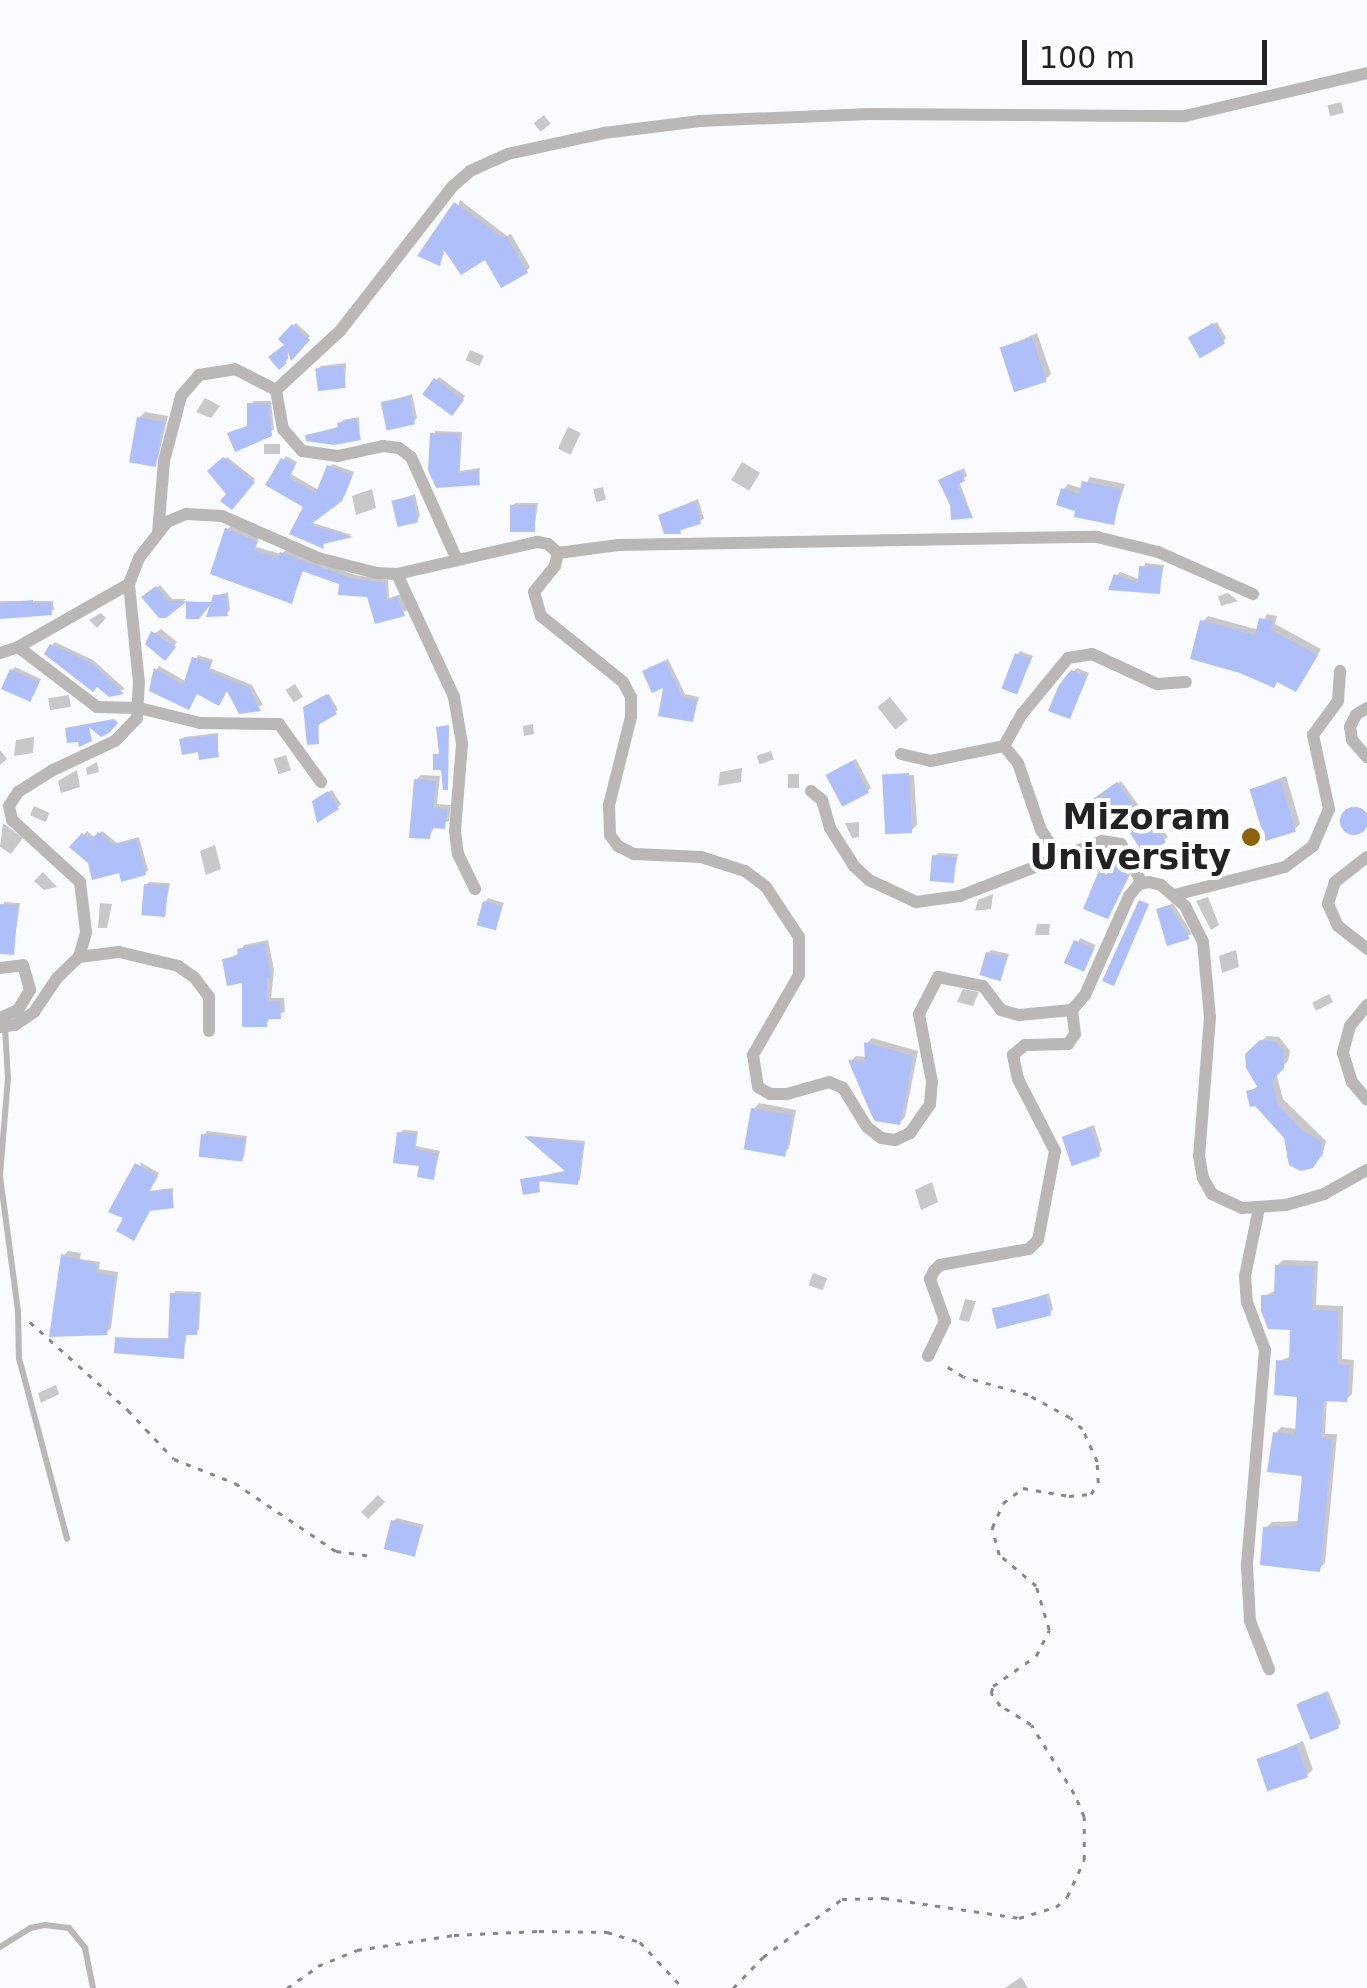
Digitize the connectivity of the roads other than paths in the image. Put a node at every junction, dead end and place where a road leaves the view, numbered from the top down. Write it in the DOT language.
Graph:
graph roads {
  1 [pos="1367,74"];
  2 [pos="276,390"];
  3 [pos="158,533"];
  4 [pos="558,552"];
  5 [pos="457,560"];
  6 [pos="398,574"];
  7 [pos="129,584"];
  8 [pos="1253,594"];
  9 [pos="18,648"];
  10 [pos="0,653"];
  11 [pos="1340,671"];
  12 [pos="1186,682"];
  13 [pos="140,708"];
  14 [pos="1367,708"];
  15 [pos="1004,746"];
  16 [pos="901,754"];
  17 [pos="1367,757"];
  18 [pos="321,782"];
  19 [pos="810,792"];
  20 [pos="1058,857"];
  21 [pos="1367,857"];
  22 [pos="1142,883"];
  23 [pos="475,889"];
  24 [pos="1174,894"];
  25 [pos="1367,949"];
  26 [pos="79,957"];
  27 [pos="0,968"];
  28 [pos="1367,1005"];
  29 [pos="1072,1010"];
  30 [pos="2,1024"];
  31 [pos="209,1031"];
  32 [pos="1367,1100"];
  33 [pos="1367,1170"];
  34 [pos="1259,1208"];
  35 [pos="928,1356"];
  36 [pos="67,1538"];
  37 [pos="1270,1670"];
  38 [pos="0,1947"];
  39 [pos="93,1988"];
  1 -- 2 [label="street"];
  2 -- 3 [label="street"];
  2 -- 5 [label="street"];
  3 -- 6 [label="street"];
  3 -- 7 [label="street"];
  4 -- 5 [label="street"];
  4 -- 8 [label="street"];
  4 -- 29 [label="street"];
  5 -- 6 [label="street"];
  6 -- 23 [label="street"];
  7 -- 9 [label="street"];
  7 -- 13 [label="street"];
  9 -- 10 [label="street"];
  9 -- 13 [label="street"];
  11 -- 24 [label="street"];
  12 -- 15 [label="street"];
  13 -- 18 [label="street"];
  13 -- 26 [label="street"];
  14 -- 17 [label="street"];
  15 -- 16 [label="street"];
  15 -- 20 [label="street"];
  19 -- 20 [label="street"];
  20 -- 22 [label="street"];
  21 -- 25 [label="street"];
  22 -- 24 [label="street"];
  22 -- 29 [label="street"];
  24 -- 34 [label="street"];
  26 -- 30 [label="street"];
  26 -- 31 [label="street"];
  27 -- 30 [label="street"];
  28 -- 32 [label="street"];
  29 -- 35 [label="street"];
  30 -- 36 [label="lane"];
  33 -- 34 [label="street"];
  34 -- 37 [label="street"];
  38 -- 39 [label="lane"];
}
